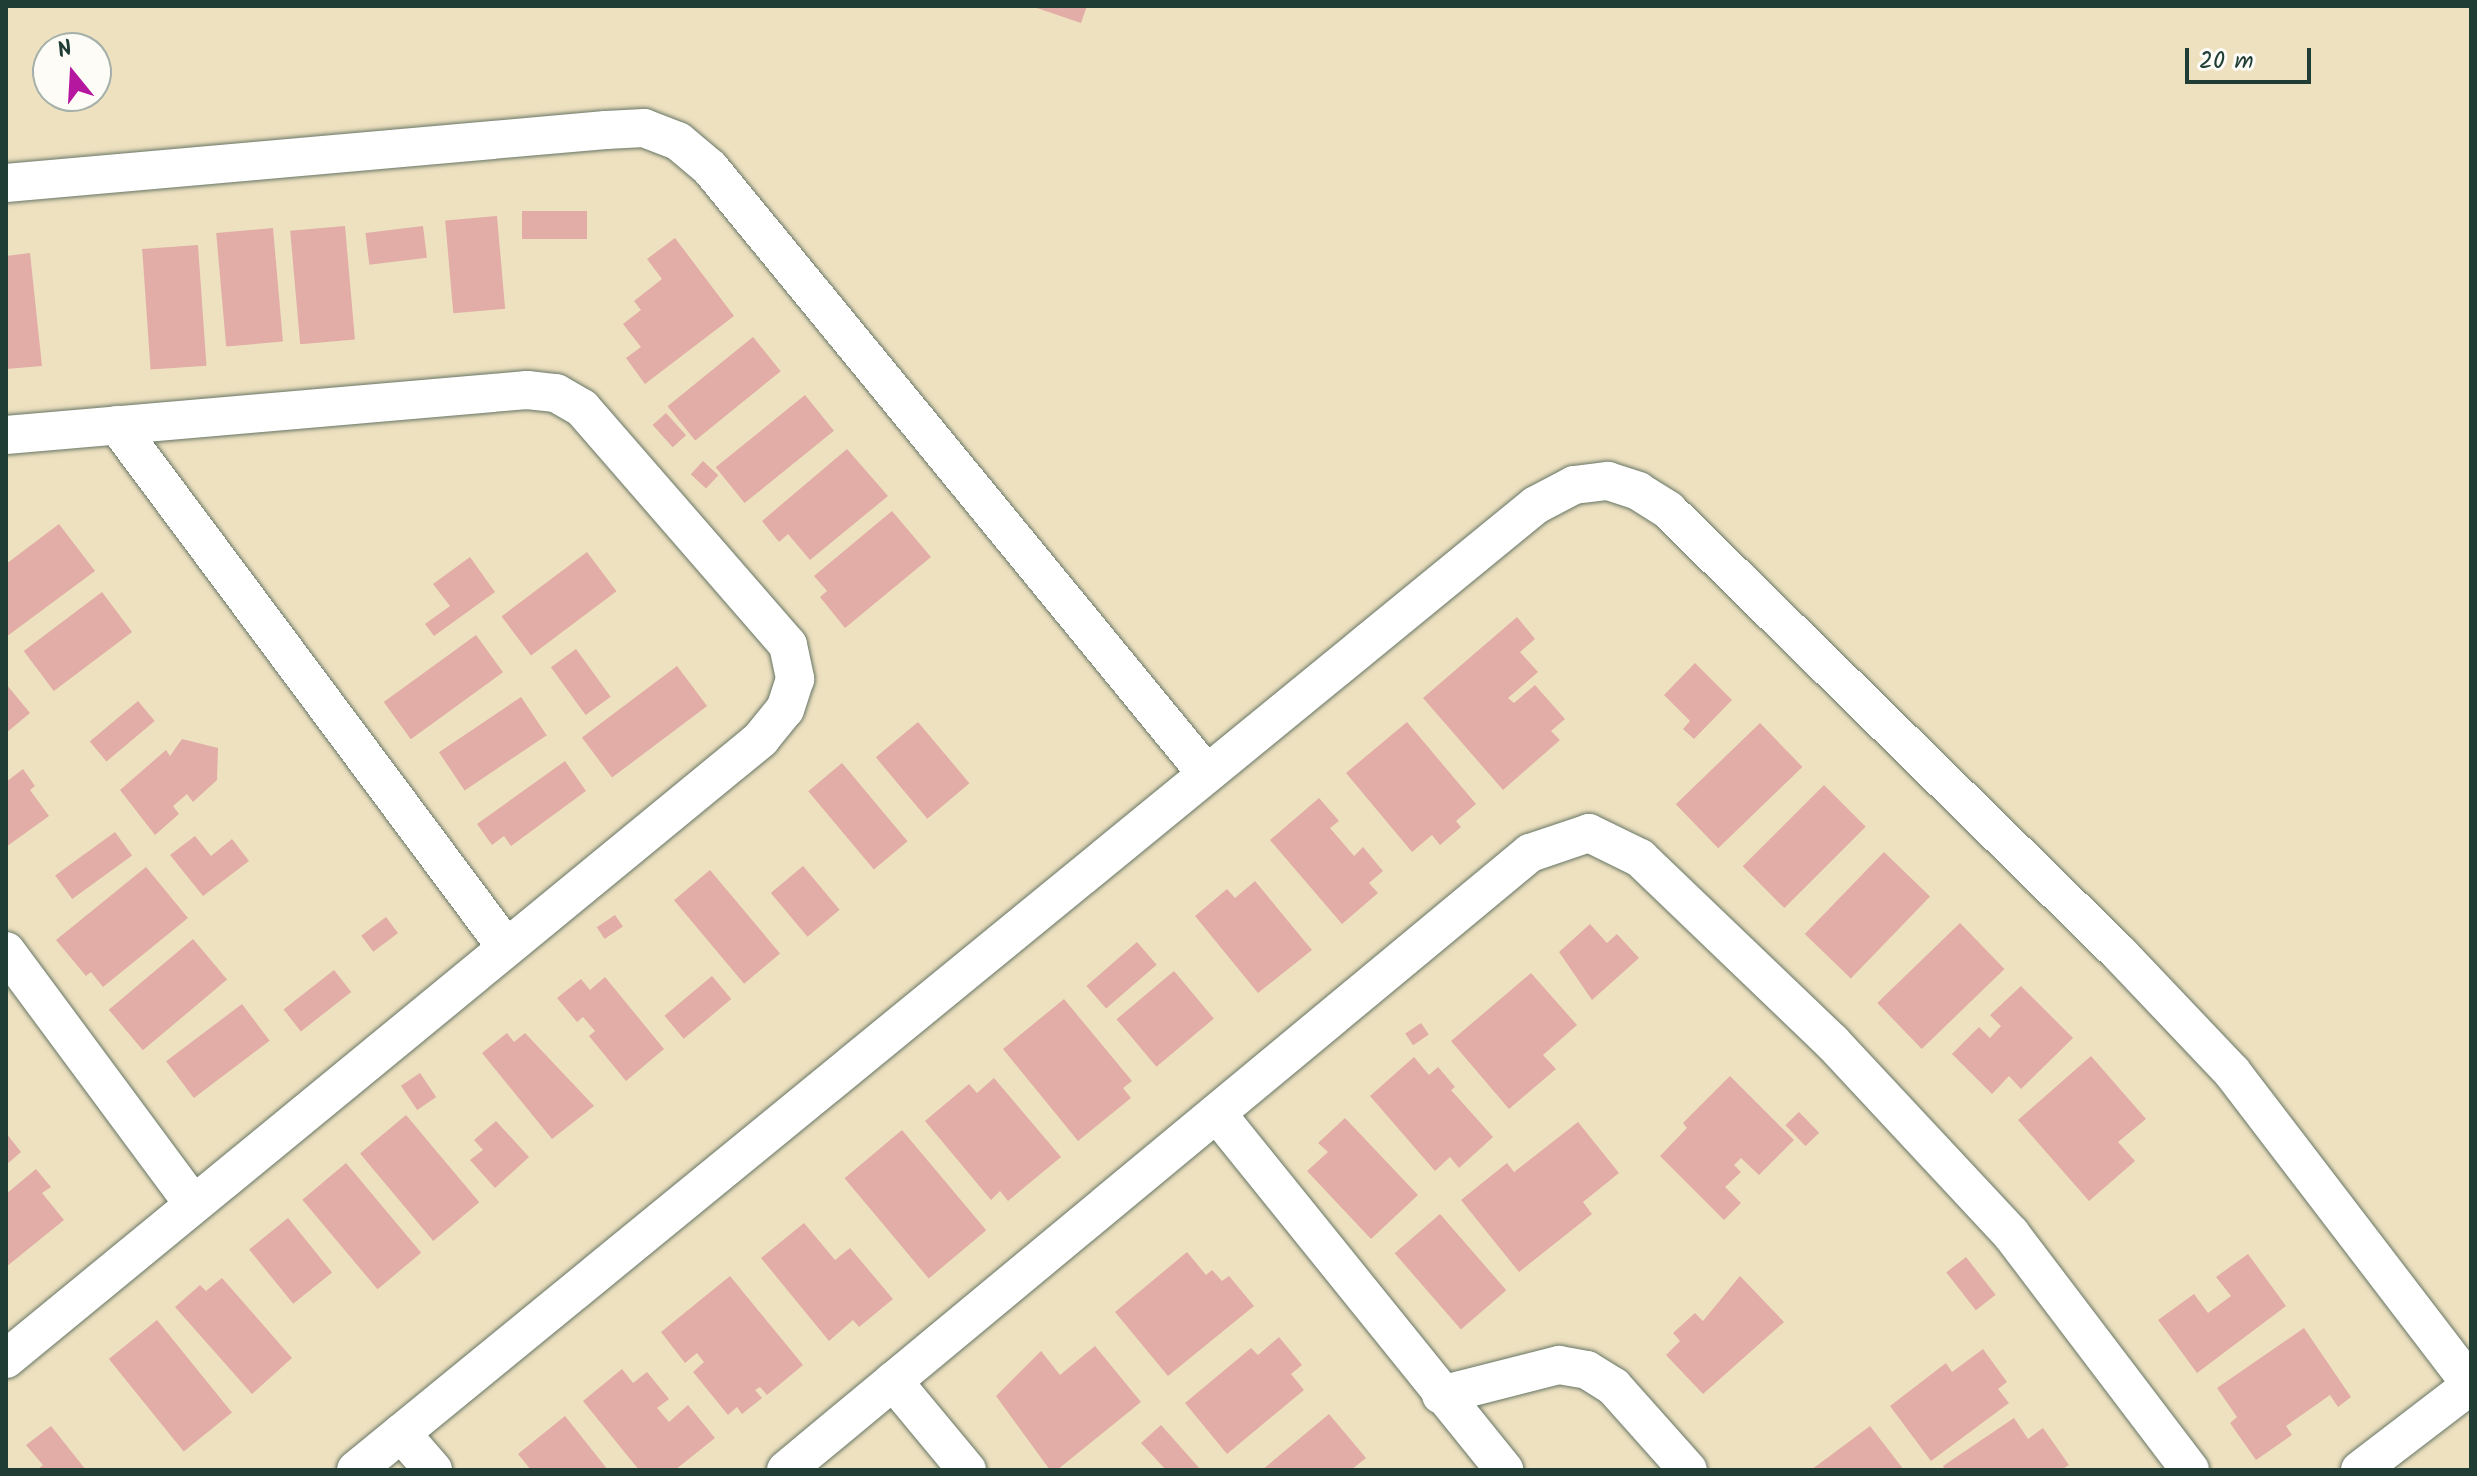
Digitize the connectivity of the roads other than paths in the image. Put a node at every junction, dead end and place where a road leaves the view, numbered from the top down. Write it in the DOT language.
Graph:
graph roads {
  1 [pos="6,183"];
  2 [pos="117,425"];
  3 [pos="6,435"];
  4 [pos="1205,772"];
  5 [pos="506,947"];
  6 [pos="6,951"];
  7 [pos="1218,1115"];
  8 [pos="192,1202"];
  9 [pos="6,1359"];
  10 [pos="893,1381"];
  11 [pos="2471,1385"];
  12 [pos="1441,1395"];
  13 [pos="401,1433"];
  14 [pos="356,1470"];
  15 [pos="433,1470"];
  16 [pos="786,1470"];
  17 [pos="967,1470"];
  18 [pos="1504,1470"];
  19 [pos="1688,1470"];
  20 [pos="2190,1470"];
  21 [pos="2360,1470"];
  1 -- 4 [label="street"];
  2 -- 3 [label="street"];
  2 -- 5 [label="street"];
  2 -- 5 [label="street"];
  4 -- 11 [label="street"];
  4 -- 13 [label="street"];
  5 -- 8 [label="street"];
  6 -- 8 [label="street"];
  7 -- 10 [label="street"];
  7 -- 12 [label="street"];
  7 -- 20 [label="street"];
  8 -- 9 [label="street"];
  10 -- 16 [label="street"];
  10 -- 17 [label="street"];
  11 -- 21 [label="street"];
  12 -- 18 [label="street"];
  12 -- 19 [label="street"];
  13 -- 14 [label="street"];
  13 -- 15 [label="street"];
}
